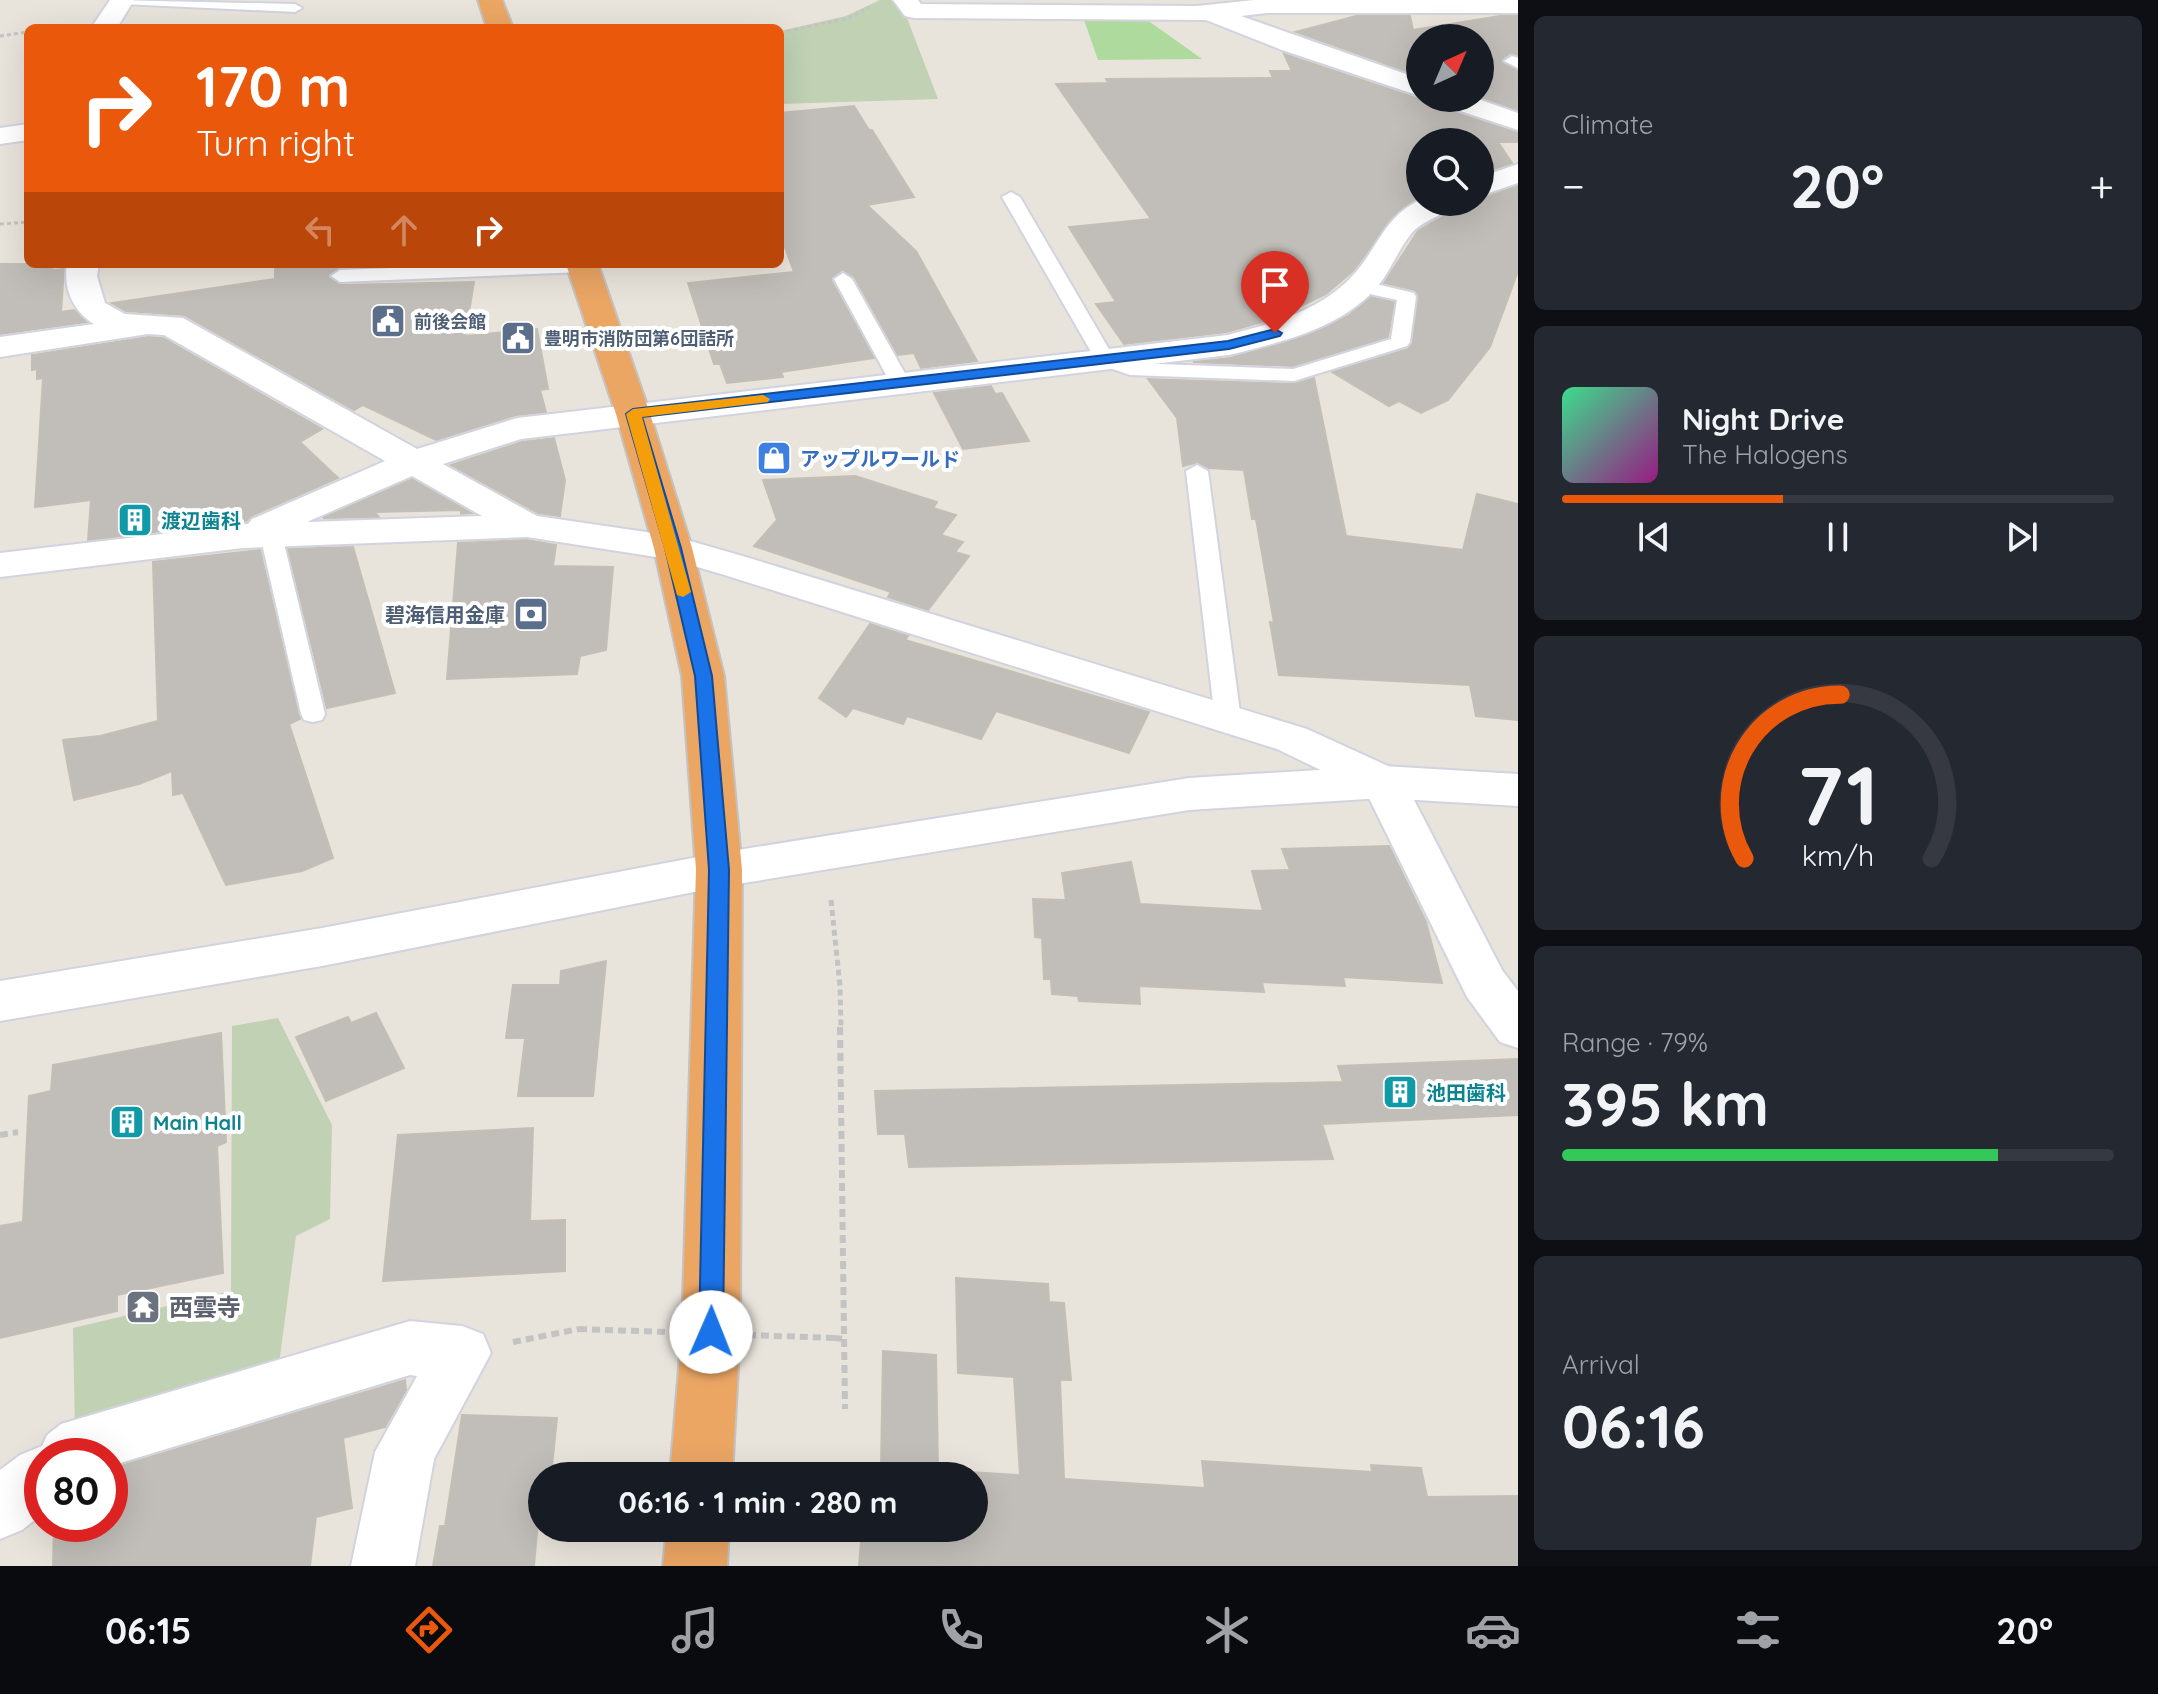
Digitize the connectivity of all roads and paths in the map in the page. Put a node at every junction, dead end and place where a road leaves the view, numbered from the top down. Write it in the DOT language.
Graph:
graph roads {
  1 [pos="122,0"];
  2 [pos="490,0"];
  3 [pos="905,0"];
  4 [pos="873,6"];
  5 [pos="1059,6"];
  6 [pos="1518,6"];
  7 [pos="295,8"];
  8 [pos="1210,12"];
  9 [pos="107,24"];
  10 [pos="499,24"];
  11 [pos="784,32"];
  12 [pos="24,33"];
  13 [pos="0,36"];
  14 [pos="1406,83"];
  15 [pos="1489,112"];
  16 [pos="1518,122"];
  17 [pos="24,133"];
  18 [pos="0,136"];
  19 [pos="1518,173"];
  20 [pos="1494,182"];
  21 [pos="1011,197"];
  22 [pos="1411,216"];
  23 [pos="24,222"];
  24 [pos="0,224"];
  25 [pos="82,268"];
  26 [pos="516,268"];
  27 [pos="583,268"];
  28 [pos="340,276"];
  29 [pos="843,279"];
  30 [pos="1359,286"];
  31 [pos="152,326"];
  32 [pos="0,347"];
  33 [pos="1105,360"];
  34 [pos="901,384"];
  35 [pos="633,414"];
  36 [pos="415,461"];
  37 [pos="1197,471"];
  38 [pos="527,526"];
  39 [pos="257,535"];
  40 [pos="673,548"];
  41 [pos="0,565"];
  42 [pos="313,714"];
  43 [pos="1228,720"];
  44 [pos="1383,782"];
  45 [pos="1518,790"];
  46 [pos="719,870"];
  47 [pos="831,900"];
  48 [pos="0,1001"];
  49 [pos="1518,1028"];
  50 [pos="18,1132"];
  51 [pos="0,1135"];
  52 [pos="845,1339"];
  53 [pos="462,1353"];
  54 [pos="845,1409"];
  55 [pos="106,1438"];
  56 [pos="702,1462"];
  57 [pos="24,1490"];
  58 [pos="0,1508"];
  59 [pos="697,1542"];
  60 [pos="383,1566"];
  61 [pos="695,1566"];
  1 -- 7 [label="lane"];
  1 -- 9 [label="street"];
  2 -- 10 [label="highway"];
  3 -- 5 [label="street"];
  4 -- 11 [label="path"];
  5 -- 8 [label="street"];
  6 -- 8 [label="street"];
  8 -- 14 [label="street"];
  12 -- 13 [label="path"];
  15 -- 16 [label="street"];
  17 -- 18 [label="street"];
  19 -- 20 [label="street"];
  21 -- 33 [label="lane"];
  22 -- 30 [label="street"];
  23 -- 24 [label="path"];
  25 -- 31 [label="street"];
  26 -- 28 [label="lane"];
  27 -- 35 [label="highway"];
  29 -- 34 [label="lane"];
  30 -- 33 [label="street"];
  30 -- 33 [label="lane"];
  31 -- 32 [label="street"];
  31 -- 36 [label="street"];
  33 -- 34 [label="street"];
  34 -- 35 [label="street"];
  35 -- 36 [label="street"];
  35 -- 40 [label="highway"];
  36 -- 38 [label="street"];
  36 -- 39 [label="street"];
  37 -- 43 [label="lane"];
  38 -- 39 [label="street"];
  38 -- 40 [label="street"];
  39 -- 41 [label="street"];
  39 -- 42 [label="lane"];
  40 -- 43 [label="street"];
  40 -- 46 [label="highway"];
  43 -- 44 [label="street"];
  44 -- 45 [label="street"];
  44 -- 46 [label="street"];
  44 -- 49 [label="street"];
  46 -- 48 [label="street"];
  46 -- 56 [label="highway"];
  47 -- 52 [label="path"];
  50 -- 51 [label="path"];
  52 -- 53 [label="path, bridge"];
  52 -- 54 [label="path"];
  53 -- 55 [label="street"];
  53 -- 60 [label="street"];
  57 -- 58 [label="street"];
  59 -- 61 [label="highway"];
}
